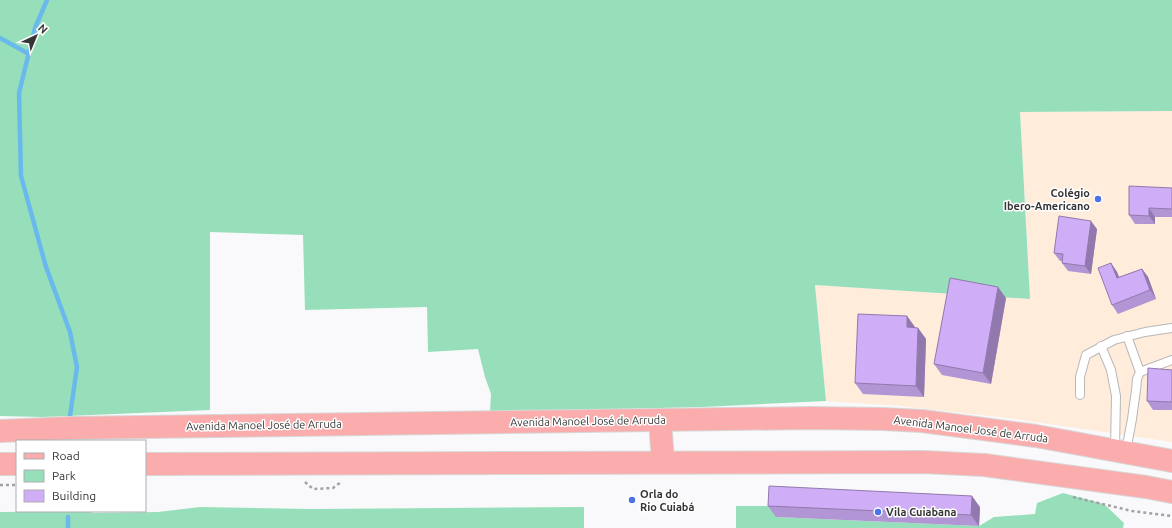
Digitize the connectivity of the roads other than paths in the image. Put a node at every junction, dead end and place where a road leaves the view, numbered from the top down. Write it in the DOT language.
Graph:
graph roads {
  1 [pos="1172,328"];
  2 [pos="1127,336"];
  3 [pos="1101,346"];
  4 [pos="1172,360"];
  5 [pos="1140,372"];
  6 [pos="1080,395"];
  7 [pos="660,420"];
  8 [pos="0,431"];
  9 [pos="1120,451"];
  10 [pos="1172,461"];
  11 [pos="663,462"];
  12 [pos="0,464"];
  13 [pos="16,464"];
  14 [pos="146,464"];
  15 [pos="1172,492"];
  1 -- 2 [label="lane"];
  2 -- 3 [label="lane"];
  2 -- 5 [label="lane"];
  3 -- 6 [label="lane"];
  3 -- 9 [label="lane"];
  4 -- 5 [label="lane"];
  5 -- 9 [label="lane"];
  7 -- 8 [label="main road, Avenida Manoel José de Arruda"];
  7 -- 9 [label="main road, Avenida Manoel José de Arruda"];
  7 -- 11 [label="main road"];
  9 -- 10 [label="main road, Avenida Manoel José de Arruda"];
  11 -- 14 [label="main road"];
  11 -- 15 [label="main road"];
  12 -- 13 [label="main road"];
}
